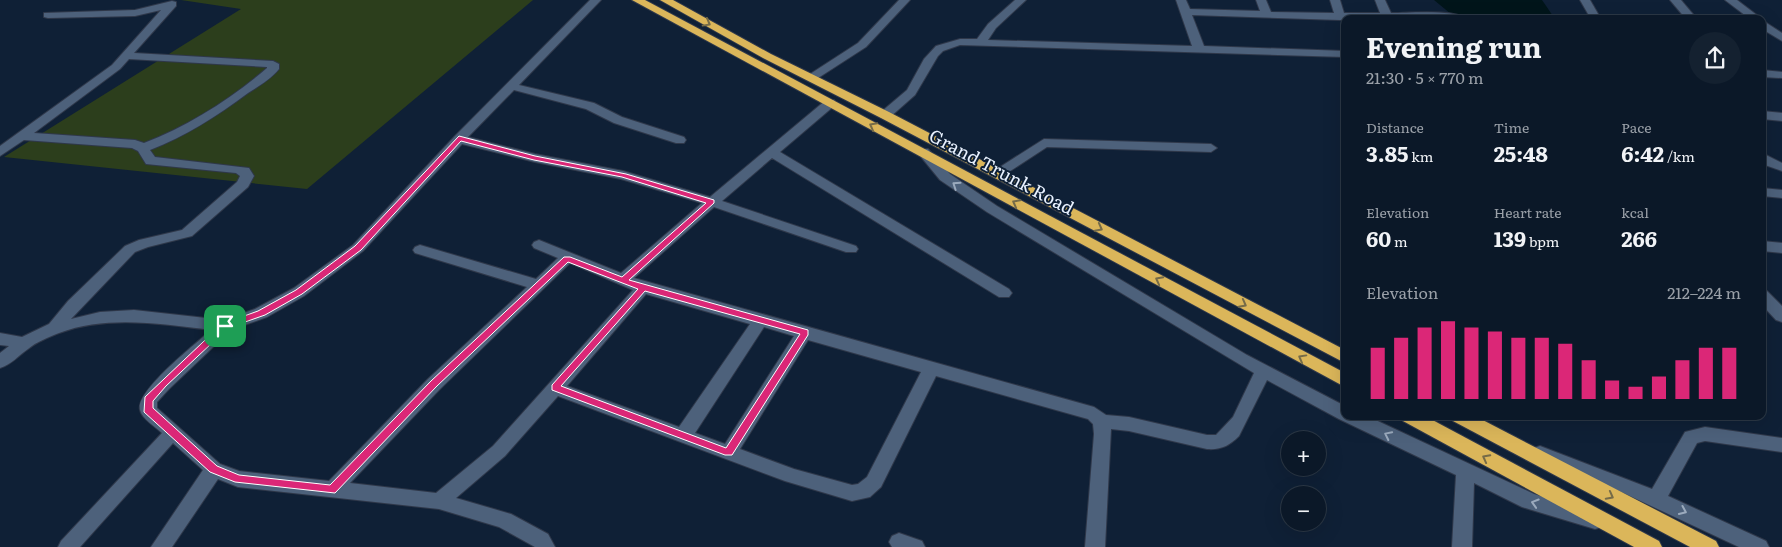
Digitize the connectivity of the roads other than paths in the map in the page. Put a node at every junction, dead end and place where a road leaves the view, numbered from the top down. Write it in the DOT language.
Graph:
graph roads {
  1 [pos="596,0"];
  2 [pos="638,0"];
  3 [pos="664,0"];
  4 [pos="905,0"];
  5 [pos="1021,0"];
  6 [pos="1181,0"];
  7 [pos="1261,0"];
  8 [pos="1335,0"];
  9 [pos="1380,0"];
  10 [pos="1585,0"];
  11 [pos="1675,0"];
  12 [pos="1730,0"];
  13 [pos="175,2"];
  14 [pos="1186,12"];
  15 [pos="48,15"];
  16 [pos="1267,15"];
  17 [pos="1387,15"];
  18 [pos="1594,15"];
  19 [pos="1688,15"];
  20 [pos="1751,15"];
  21 [pos="1340,16"];
  22 [pos="1766,26"];
  23 [pos="1782,38"];
  24 [pos="980,43"];
  25 [pos="1198,49"];
  26 [pos="1341,54"];
  27 [pos="127,56"];
  28 [pos="1766,73"];
  29 [pos="1782,75"];
  30 [pos="811,78"];
  31 [pos="510,86"];
  32 [pos="830,103"];
  33 [pos="884,115"];
  34 [pos="1766,115"];
  35 [pos="1782,117"];
  36 [pos="21,136"];
  37 [pos="459,138"];
  38 [pos="680,140"];
  39 [pos="144,148"];
  40 [pos="1210,148"];
  41 [pos="0,152"];
  42 [pos="923,152"];
  43 [pos="773,153"];
  44 [pos="1766,160"];
  45 [pos="1782,167"];
  46 [pos="996,174"];
  47 [pos="1766,192"];
  48 [pos="1782,194"];
  49 [pos="712,202"];
  50 [pos="539,246"];
  51 [pos="1766,246"];
  52 [pos="1782,248"];
  53 [pos="420,250"];
  54 [pos="851,250"];
  55 [pos="567,258"];
  56 [pos="623,280"];
  57 [pos="539,285"];
  58 [pos="644,288"];
  59 [pos="1004,293"];
  60 [pos="1766,299"];
  61 [pos="1782,316"];
  62 [pos="760,320"];
  63 [pos="225,326"];
  64 [pos="55,328"];
  65 [pos="805,332"];
  66 [pos="0,340"];
  67 [pos="24,343"];
  68 [pos="1341,355"];
  69 [pos="0,362"];
  70 [pos="932,367"];
  71 [pos="1263,371"];
  72 [pos="1341,379"];
  73 [pos="555,388"];
  74 [pos="1341,412"];
  75 [pos="1358,420"];
  76 [pos="1416,420"];
  77 [pos="1466,420"];
  78 [pos="1101,422"];
  79 [pos="173,432"];
  80 [pos="683,436"];
  81 [pos="1507,442"];
  82 [pos="1782,445"];
  83 [pos="729,452"];
  84 [pos="214,469"];
  85 [pos="1465,472"];
  86 [pos="332,490"];
  87 [pos="1656,499"];
  88 [pos="439,501"];
  89 [pos="1616,527"];
  90 [pos="68,547"];
  91 [pos="160,547"];
  92 [pos="545,547"];
  93 [pos="1095,547"];
  94 [pos="1462,547"];
  95 [pos="1652,547"];
  96 [pos="1709,547"];
  97 [pos="1759,547"];
  1 -- 31 [label="street"];
  2 -- 32 [label="highway, Grand Trunk Road"];
  3 -- 30 [label="highway, Grand Trunk Road, one-way"];
  4 -- 30 [label="street"];
  5 -- 24 [label="street"];
  6 -- 14 [label="street"];
  7 -- 16 [label="street"];
  8 -- 21 [label="street"];
  9 -- 17 [label="street"];
  10 -- 18 [label="street"];
  11 -- 19 [label="street"];
  12 -- 20 [label="street"];
  13 -- 15 [label="street"];
  13 -- 27 [label="street"];
  14 -- 16 [label="street"];
  14 -- 25 [label="street"];
  16 -- 21 [label="street"];
  22 -- 23 [label="street"];
  24 -- 25 [label="street"];
  24 -- 33 [label="street"];
  25 -- 26 [label="street"];
  27 -- 36 [label="street"];
  27 -- 39 [label="street"];
  28 -- 29 [label="street"];
  30 -- 33 [label="highway, Grand Trunk Road"];
  31 -- 37 [label="street"];
  31 -- 38 [label="street"];
  42 -- 32 [label="highway, Grand Trunk Road, one-way"];
  32 -- 43 [label="street"];
  33 -- 46 [label="highway, Grand Trunk Road"];
  34 -- 35 [label="street"];
  36 -- 39 [label="street"];
  36 -- 41 [label="street"];
  37 -- 49 [label="street"];
  37 -- 63 [label="street"];
  39 -- 64 [label="street"];
  40 -- 46 [label="street"];
  71 -- 42 [label="street, one-way"];
  72 -- 42 [label="highway, Grand Trunk Road, one-way"];
  43 -- 49 [label="street"];
  43 -- 59 [label="street"];
  44 -- 45 [label="street"];
  46 -- 68 [label="highway, Grand Trunk Road, one-way"];
  47 -- 48 [label="street"];
  49 -- 54 [label="street"];
  49 -- 56 [label="street"];
  50 -- 55 [label="street"];
  51 -- 52 [label="street"];
  53 -- 57 [label="street"];
  55 -- 56 [label="street"];
  55 -- 57 [label="street"];
  56 -- 58 [label="street"];
  57 -- 86 [label="street"];
  58 -- 62 [label="street"];
  58 -- 73 [label="street"];
  60 -- 61 [label="street"];
  62 -- 65 [label="street"];
  62 -- 80 [label="street"];
  63 -- 64 [label="street"];
  63 -- 79 [label="street"];
  64 -- 67 [label="street"];
  65 -- 70 [label="street"];
  65 -- 83 [label="street"];
  66 -- 67 [label="street"];
  67 -- 69 [label="street"];
  70 -- 78 [label="street"];
  70 -- 83 [label="street"];
  71 -- 74 [label="street"];
  71 -- 78 [label="street"];
  73 -- 80 [label="street"];
  73 -- 88 [label="street"];
  85 -- 75 [label="street, one-way"];
  89 -- 76 [label="highway, one-way"];
  77 -- 81 [label="highway"];
  78 -- 93 [label="street"];
  79 -- 84 [label="street"];
  79 -- 90 [label="street"];
  80 -- 83 [label="street"];
  81 -- 87 [label="street"];
  81 -- 96 [label="highway, one-way"];
  82 -- 87 [label="street"];
  84 -- 86 [label="street"];
  84 -- 91 [label="street"];
  89 -- 85 [label="street, one-way"];
  85 -- 94 [label="street"];
  86 -- 88 [label="street"];
  87 -- 97 [label="street, one-way"];
  88 -- 92 [label="street"];
  89 -- 95 [label="highway"];
}
